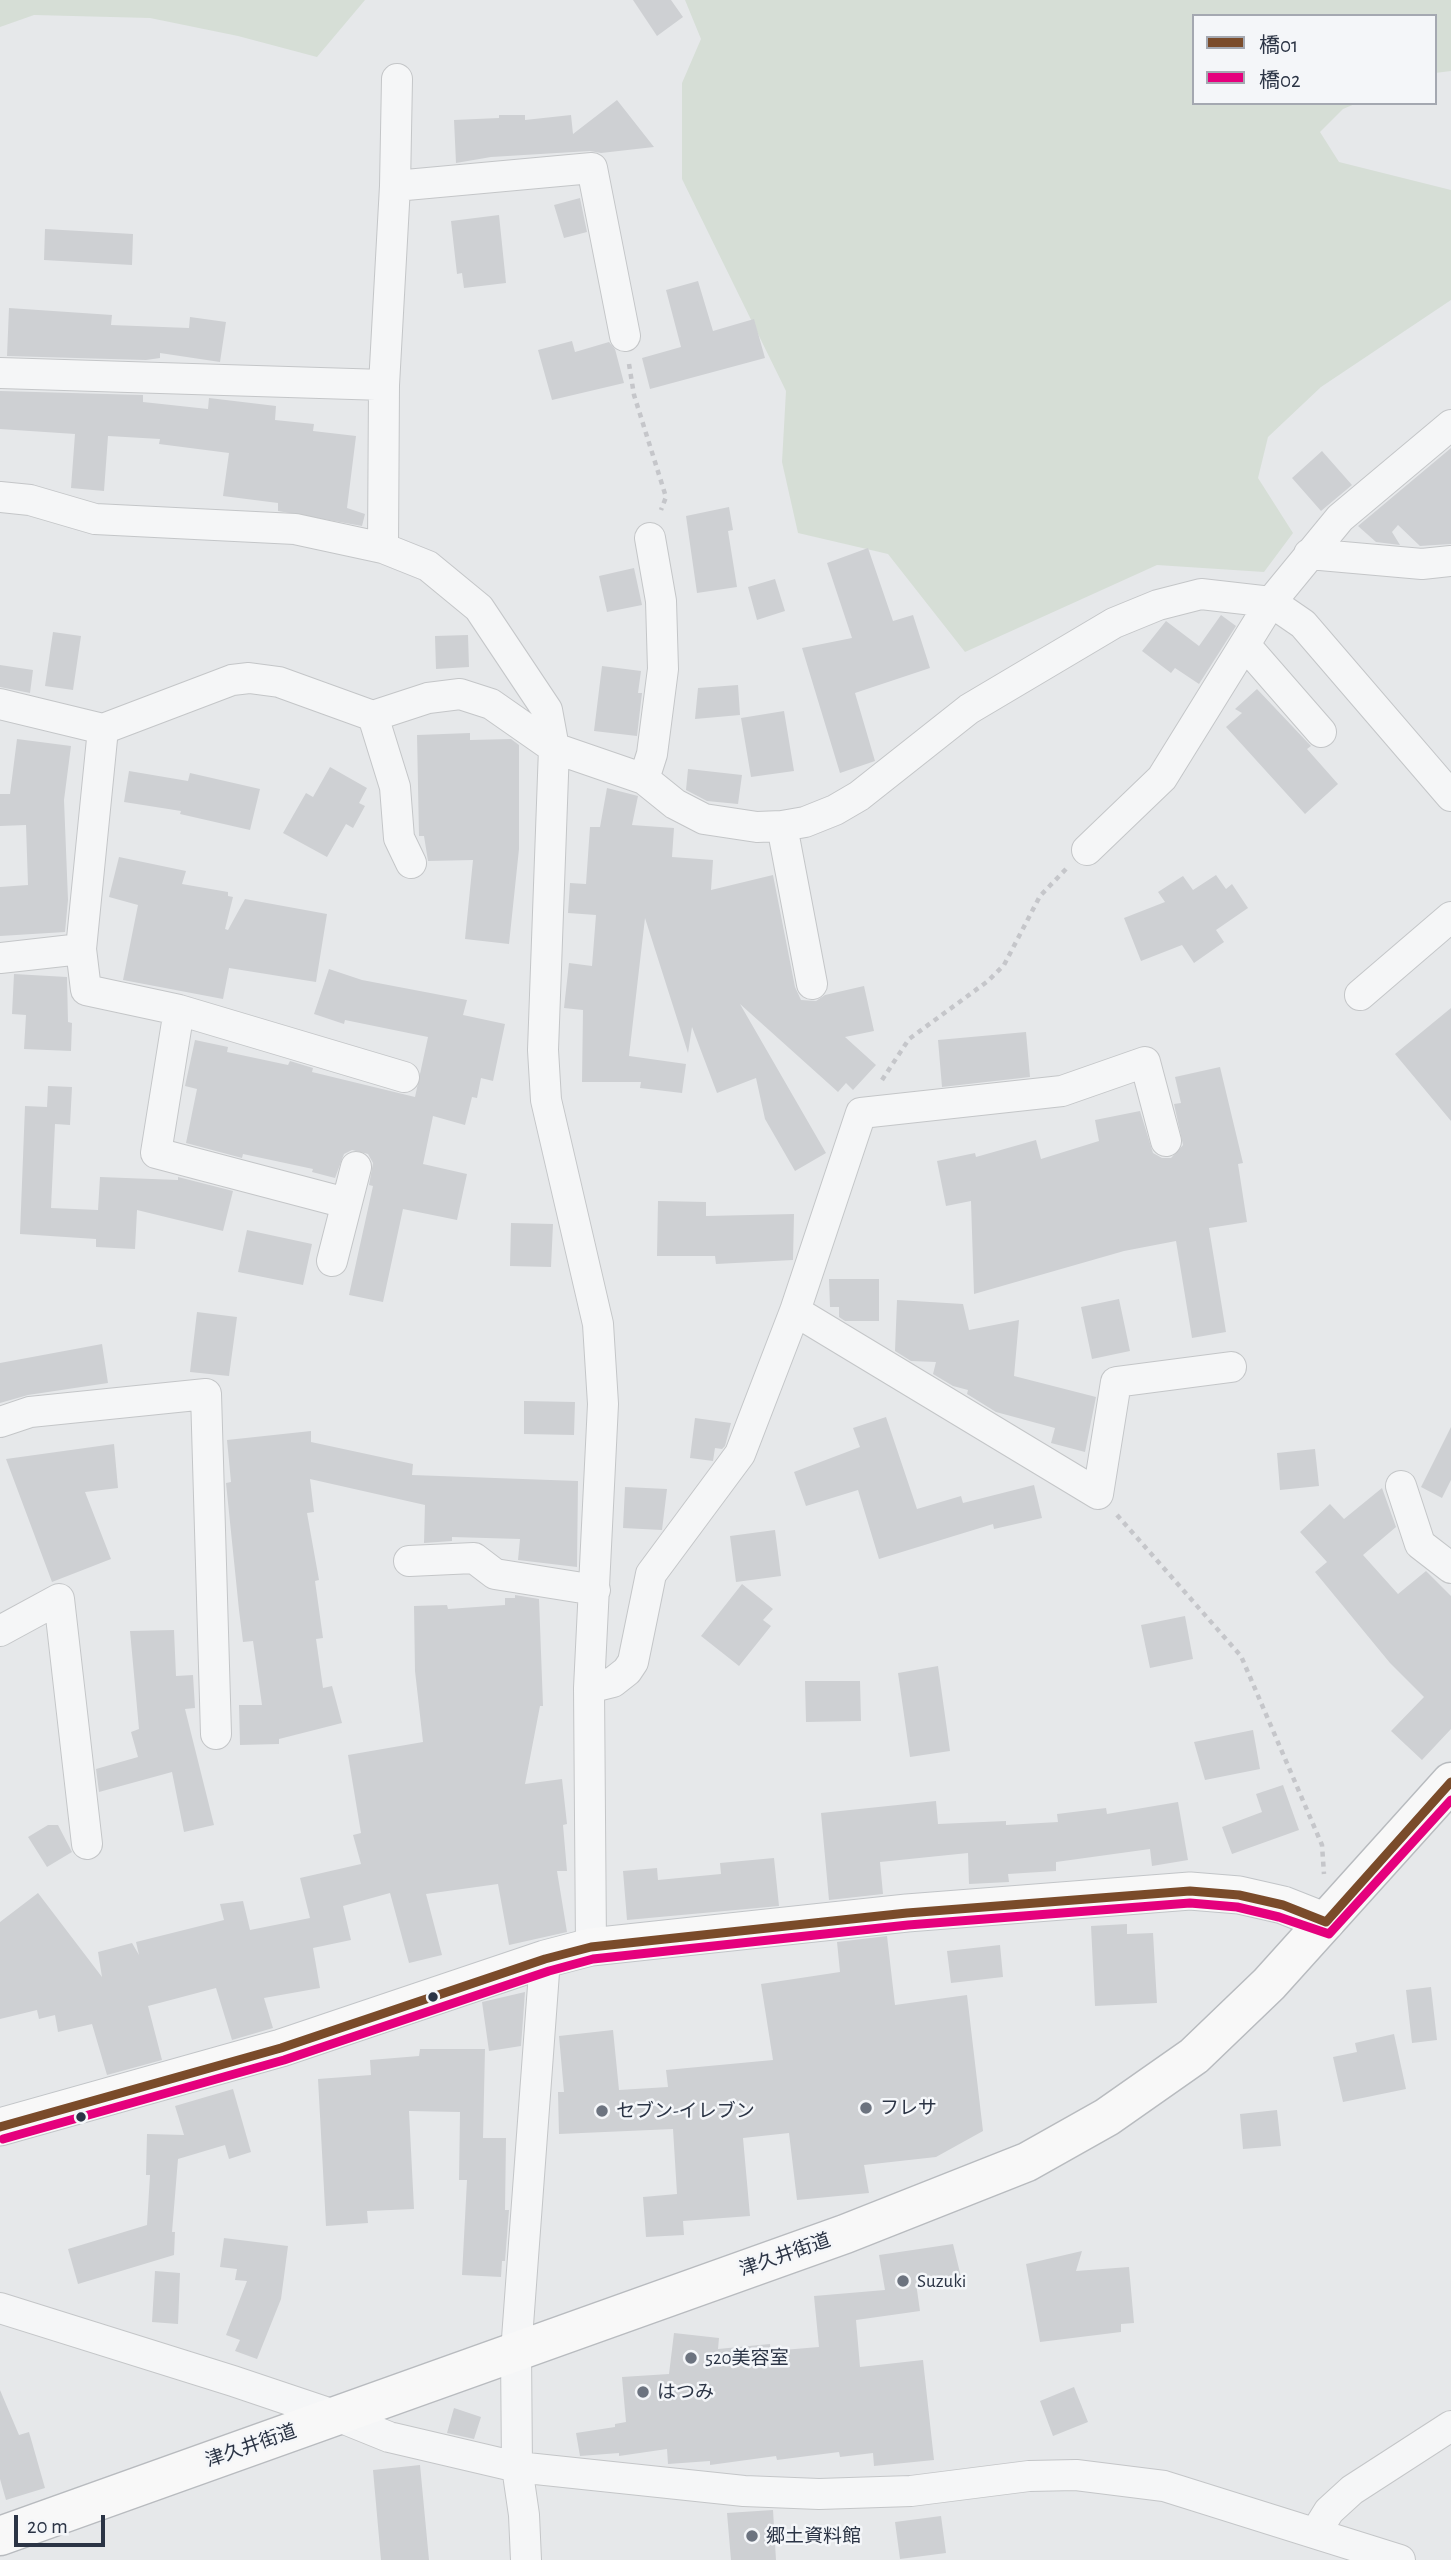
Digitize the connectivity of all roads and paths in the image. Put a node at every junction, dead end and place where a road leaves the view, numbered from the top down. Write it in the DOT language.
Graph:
graph roads {
  1 [pos="397,79"];
  2 [pos="395,186"];
  3 [pos="625,336"];
  4 [pos="0,373"];
  5 [pos="384,385"];
  6 [pos="1451,425"];
  7 [pos="0,497"];
  8 [pos="650,538"];
  9 [pos="383,548"];
  10 [pos="1310,554"];
  11 [pos="1451,561"];
  12 [pos="1271,602"];
  13 [pos="1246,646"];
  14 [pos="0,704"];
  15 [pos="373,716"];
  16 [pos="103,729"];
  17 [pos="1321,732"];
  18 [pos="554,748"];
  19 [pos="644,779"];
  20 [pos="1451,796"];
  21 [pos="782,826"];
  22 [pos="1087,850"];
  23 [pos="411,863"];
  24 [pos="1451,917"];
  25 [pos="81,949"];
  26 [pos="0,958"];
  27 [pos="812,984"];
  28 [pos="1360,995"];
  29 [pos="179,1010"];
  30 [pos="404,1077"];
  31 [pos="861,1113"];
  32 [pos="1166,1142"];
  33 [pos="356,1167"];
  34 [pos="346,1203"];
  35 [pos="332,1261"];
  36 [pos="795,1311"];
  37 [pos="1231,1367"];
  38 [pos="0,1422"];
  39 [pos="1401,1486"];
  40 [pos="1098,1494"];
  41 [pos="409,1561"];
  42 [pos="1451,1568"];
  43 [pos="595,1590"];
  44 [pos="0,1631"];
  45 [pos="589,1688"];
  46 [pos="215,1734"];
  47 [pos="1451,1782"];
  48 [pos="87,1844"];
  49 [pos="1326,1922"];
  50 [pos="591,1947"];
  51 [pos="545,1959"];
  52 [pos="0,2127"];
  53 [pos="0,2308"];
  54 [pos="516,2352"];
  55 [pos="337,2416"];
  56 [pos="1451,2426"];
  57 [pos="517,2467"];
  58 [pos="1316,2532"];
  59 [pos="0,2536"];
  60 [pos="526,2560"];
  61 [pos="1400,2560"];
  1 -- 2 [label="street"];
  2 -- 3 [label="street"];
  2 -- 5 [label="street"];
  3 -- 8 [label="path"];
  4 -- 5 [label="street"];
  5 -- 9 [label="street"];
  6 -- 10 [label="street"];
  7 -- 9 [label="street"];
  8 -- 19 [label="street"];
  9 -- 18 [label="street"];
  10 -- 11 [label="street"];
  10 -- 12 [label="street"];
  12 -- 13 [label="street"];
  12 -- 20 [label="street"];
  12 -- 21 [label="street"];
  13 -- 17 [label="street"];
  13 -- 22 [label="street"];
  14 -- 16 [label="street"];
  15 -- 16 [label="street"];
  15 -- 18 [label="street"];
  15 -- 23 [label="street"];
  16 -- 25 [label="street"];
  18 -- 19 [label="street"];
  18 -- 43 [label="street"];
  19 -- 21 [label="street"];
  21 -- 27 [label="street"];
  22 -- 31 [label="path"];
  24 -- 28 [label="street"];
  25 -- 26 [label="street"];
  25 -- 29 [label="street"];
  29 -- 30 [label="street"];
  29 -- 34 [label="street"];
  31 -- 32 [label="street"];
  31 -- 36 [label="street"];
  33 -- 34 [label="street"];
  34 -- 35 [label="street"];
  36 -- 40 [label="street"];
  36 -- 45 [label="street"];
  37 -- 40 [label="street"];
  38 -- 46 [label="street"];
  39 -- 42 [label="street"];
  40 -- 49 [label="path"];
  41 -- 43 [label="street"];
  43 -- 45 [label="street"];
  44 -- 48 [label="street"];
  45 -- 50 [label="street"];
  47 -- 49 [label="highway, 津久井街道"];
  49 -- 50 [label="main road"];
  49 -- 54 [label="highway, 津久井街道"];
  50 -- 51 [label="main road"];
  51 -- 52 [label="main road"];
  51 -- 54 [label="street"];
  53 -- 55 [label="street"];
  54 -- 55 [label="highway, 津久井街道"];
  54 -- 57 [label="street"];
  55 -- 57 [label="street"];
  55 -- 59 [label="highway, 津久井街道"];
  56 -- 58 [label="street"];
  57 -- 58 [label="street"];
  57 -- 60 [label="street"];
  58 -- 61 [label="street"];
}
